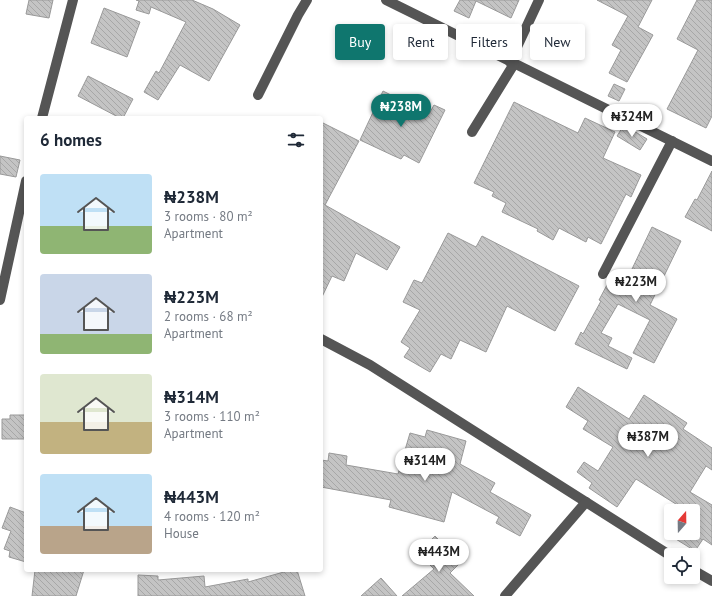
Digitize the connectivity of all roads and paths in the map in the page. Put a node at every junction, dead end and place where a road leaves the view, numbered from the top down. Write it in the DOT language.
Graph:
graph roads {
  1 [pos="73,0"];
  2 [pos="307,0"];
  3 [pos="387,0"];
  4 [pos="539,0"];
  5 [pos="512,63"];
  6 [pos="258,95"];
  7 [pos="43,116"];
  8 [pos="472,132"];
  9 [pos="672,141"];
  10 [pos="712,161"];
  11 [pos="24,202"];
  12 [pos="3,266"];
  13 [pos="604,274"];
  14 [pos="0,300"];
  15 [pos="323,340"];
  16 [pos="586,502"];
  17 [pos="664,552"];
  18 [pos="700,574"];
  19 [pos="712,581"];
  20 [pos="505,596"];
  1 -- 7 [label="street"];
  2 -- 6 [label="street"];
  3 -- 5 [label="street"];
  4 -- 5 [label="street"];
  5 -- 8 [label="street"];
  5 -- 9 [label="street"];
  9 -- 10 [label="street"];
  9 -- 13 [label="street"];
  11 -- 12 [label="street"];
  12 -- 14 [label="street"];
  15 -- 16 [label="street"];
  16 -- 17 [label="street"];
  16 -- 20 [label="street"];
  18 -- 19 [label="street"];
}
